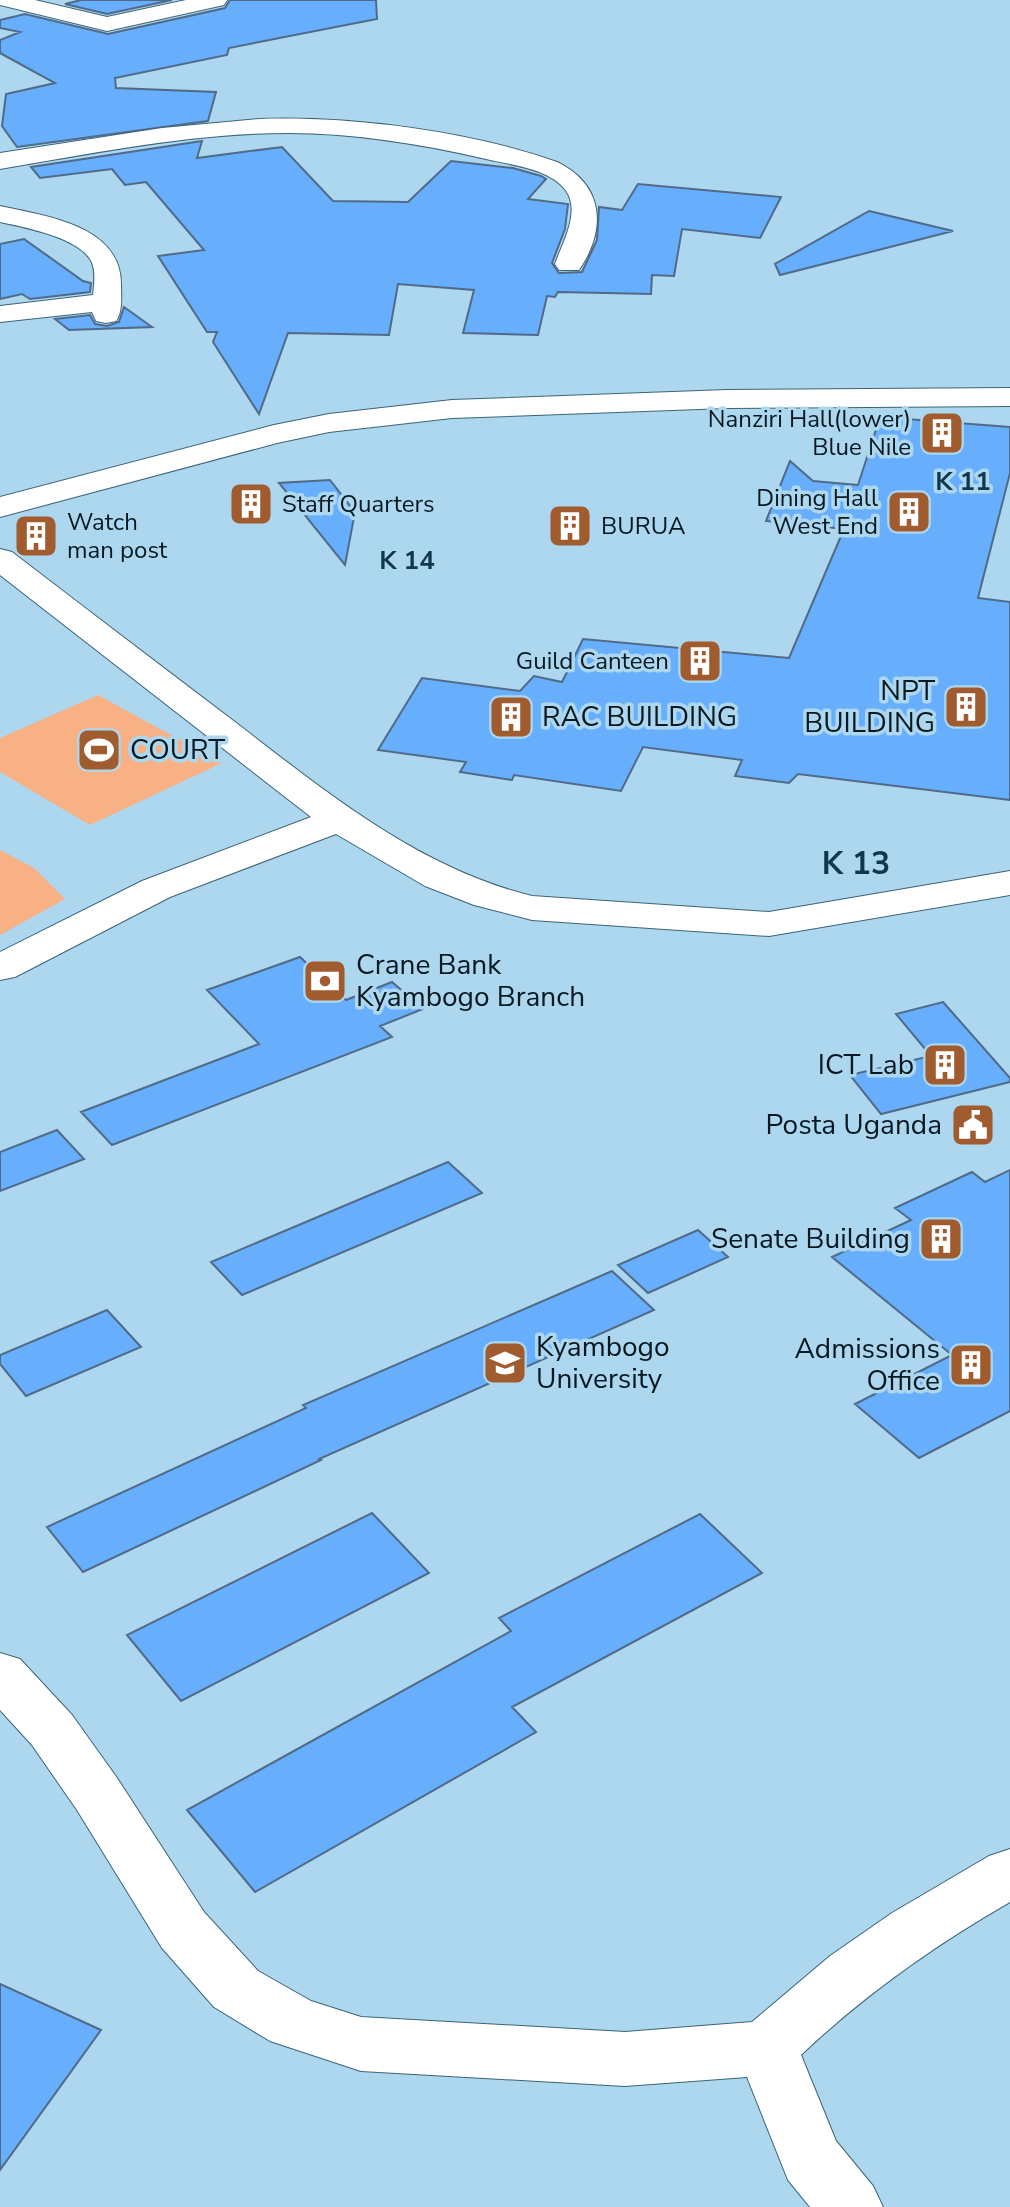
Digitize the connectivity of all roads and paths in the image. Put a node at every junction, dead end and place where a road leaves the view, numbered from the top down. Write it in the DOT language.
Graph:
graph roads {
  1 [pos="8,0"];
  2 [pos="216,0"];
  3 [pos="0,161"];
  4 [pos="0,214"];
  5 [pos="569,264"];
  6 [pos="0,314"];
  7 [pos="1010,397"];
  8 [pos="0,507"];
  9 [pos="0,559"];
  10 [pos="339,820"];
  11 [pos="1010,883"];
  12 [pos="0,968"];
  13 [pos="0,1674"];
  14 [pos="1010,1873"];
  15 [pos="767,2048"];
  16 [pos="850,2207"];
  1 -- 2 [label="street"];
  3 -- 5 [label="street"];
  4 -- 6 [label="street"];
  7 -- 8 [label="street"];
  9 -- 10 [label="street"];
  10 -- 11 [label="street"];
  10 -- 12 [label="street"];
  13 -- 15 [label="street"];
  14 -- 15 [label="street"];
  15 -- 16 [label="street"];
}
